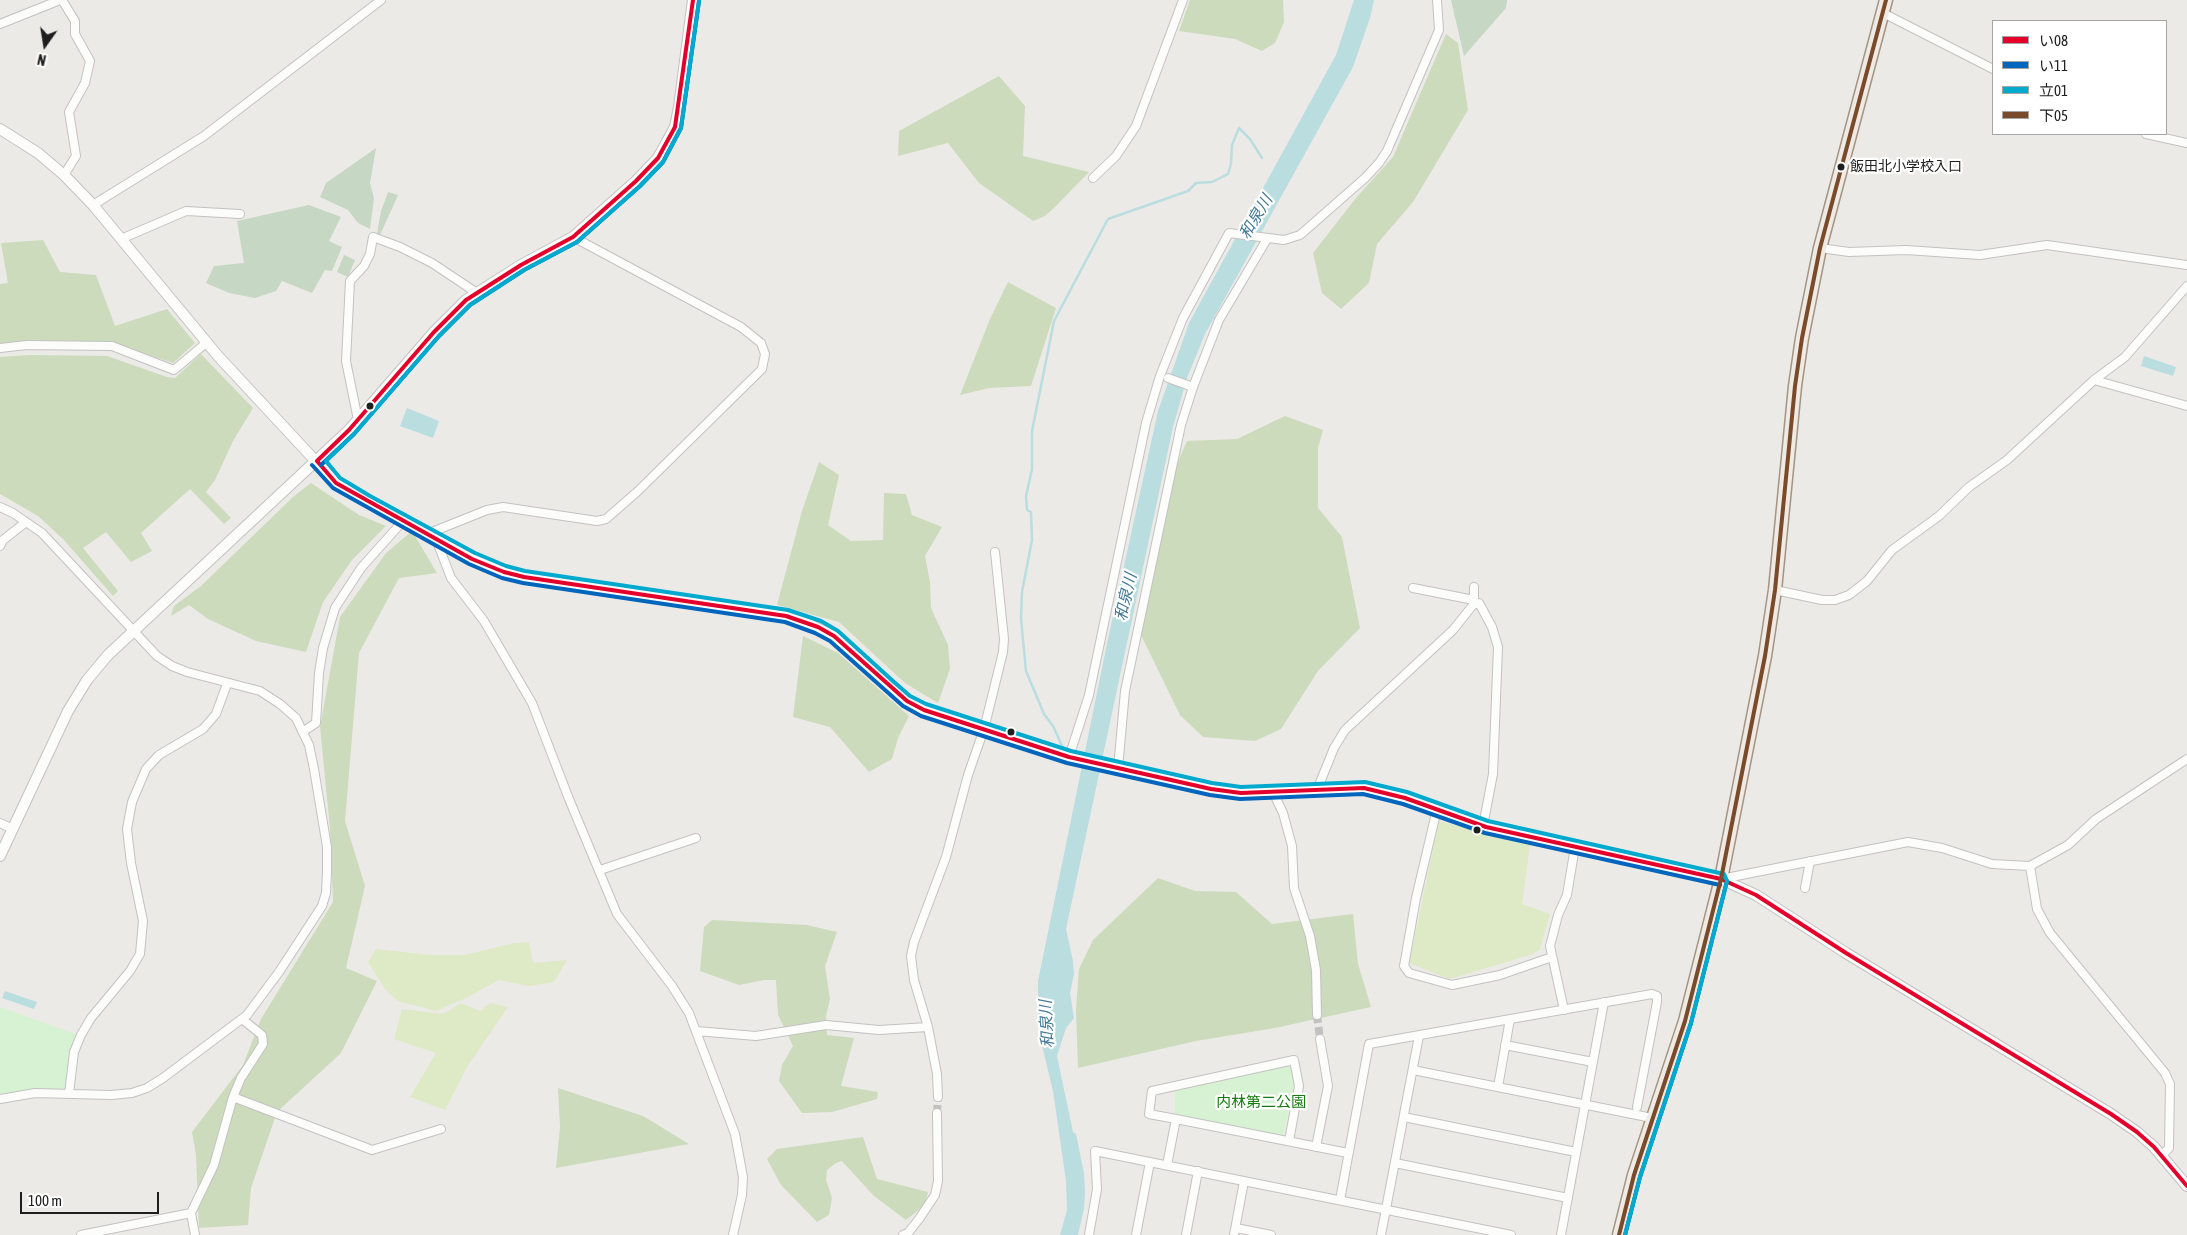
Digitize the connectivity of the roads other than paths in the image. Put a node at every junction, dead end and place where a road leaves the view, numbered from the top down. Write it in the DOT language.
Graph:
graph roads {
  1 [pos="61,0"];
  2 [pos="381,0"];
  3 [pos="693,0"];
  4 [pos="1183,0"];
  5 [pos="1437,0"];
  6 [pos="1886,0"];
  7 [pos="1883,13"];
  8 [pos="0,24"];
  9 [pos="1992,68"];
  10 [pos="0,129"];
  11 [pos="2151,135"];
  12 [pos="2187,143"];
  13 [pos="64,175"];
  14 [pos="1093,178"];
  15 [pos="93,206"];
  16 [pos="240,214"];
  17 [pos="573,237"];
  18 [pos="1260,238"];
  19 [pos="121,239"];
  20 [pos="1820,248"];
  21 [pos="2187,265"];
  22 [pos="2187,286"];
  23 [pos="477,293"];
  24 [pos="206,343"];
  25 [pos="0,348"];
  26 [pos="1168,378"];
  27 [pos="2094,380"];
  28 [pos="1189,385"];
  29 [pos="2187,406"];
  30 [pos="358,420"];
  31 [pos="317,461"];
  32 [pos="0,507"];
  33 [pos="403,521"];
  34 [pos="26,522"];
  35 [pos="432,537"];
  36 [pos="0,546"];
  37 [pos="995,552"];
  38 [pos="1474,587"];
  39 [pos="1413,588"];
  40 [pos="1775,590"];
  41 [pos="1474,603"];
  42 [pos="133,631"];
  43 [pos="228,684"];
  44 [pos="984,729"];
  45 [pos="304,731"];
  46 [pos="1069,757"];
  47 [pos="2187,759"];
  48 [pos="1118,768"];
  49 [pos="1317,790"];
  50 [pos="1273,792"];
  51 [pos="1437,808"];
  52 [pos="0,823"];
  53 [pos="1482,826"];
  54 [pos="13,829"];
  55 [pos="696,838"];
  56 [pos="1576,847"];
  57 [pos="0,856"];
  58 [pos="1810,862"];
  59 [pos="2030,869"];
  60 [pos="600,870"];
  61 [pos="1721,879"];
  62 [pos="1805,888"];
  63 [pos="1552,957"];
  64 [pos="1604,1002"];
  65 [pos="1564,1010"];
  66 [pos="1317,1015"];
  67 [pos="242,1019"];
  68 [pos="1510,1020"];
  69 [pos="928,1027"];
  70 [pos="696,1031"];
  71 [pos="1419,1036"];
  72 [pos="1320,1039"];
  73 [pos="1505,1045"];
  74 [pos="1593,1062"];
  75 [pos="1413,1070"];
  76 [pos="1498,1087"];
  77 [pos="69,1094"];
  78 [pos="233,1096"];
  79 [pos="938,1097"];
  80 [pos="0,1099"];
  81 [pos="1585,1105"];
  82 [pos="1637,1107"];
  83 [pos="937,1113"];
  84 [pos="1404,1117"];
  85 [pos="1652,1118"];
  86 [pos="1176,1119"];
  87 [pos="441,1129"];
  88 [pos="1288,1142"];
  89 [pos="1316,1147"];
  90 [pos="1576,1152"];
  91 [pos="1348,1153"];
  92 [pos="2162,1156"];
  93 [pos="1150,1162"];
  94 [pos="1395,1163"];
  95 [pos="1167,1165"];
  96 [pos="1198,1172"];
  97 [pos="1244,1181"];
  98 [pos="2187,1186"];
  99 [pos="1568,1198"];
  100 [pos="1340,1200"];
  101 [pos="1386,1210"];
  102 [pos="191,1213"];
  103 [pos="1235,1232"];
  104 [pos="81,1235"];
  105 [pos="195,1235"];
  106 [pos="733,1235"];
  107 [pos="903,1235"];
  108 [pos="1089,1235"];
  109 [pos="1136,1235"];
  110 [pos="1186,1235"];
  111 [pos="1270,1235"];
  112 [pos="1381,1235"];
  113 [pos="1511,1235"];
  114 [pos="1560,1235"];
  115 [pos="1619,1235"];
  1 -- 8 [label="street"];
  1 -- 13 [label="street"];
  2 -- 15 [label="street"];
  3 -- 17 [label="street"];
  4 -- 14 [label="street"];
  5 -- 18 [label="street"];
  6 -- 7 [label="main road"];
  7 -- 9 [label="street"];
  7 -- 20 [label="main road"];
  10 -- 13 [label="street"];
  11 -- 12 [label="street"];
  13 -- 15 [label="street"];
  15 -- 19 [label="street"];
  16 -- 19 [label="street"];
  17 -- 23 [label="street"];
  17 -- 35 [label="street"];
  18 -- 28 [label="street"];
  18 -- 46 [label="street"];
  19 -- 24 [label="street"];
  20 -- 21 [label="street"];
  20 -- 40 [label="main road"];
  22 -- 27 [label="street"];
  23 -- 30 [label="street"];
  23 -- 30 [label="street"];
  24 -- 25 [label="street"];
  24 -- 31 [label="street"];
  26 -- 28 [label="street"];
  27 -- 29 [label="street"];
  27 -- 40 [label="street"];
  28 -- 48 [label="street"];
  30 -- 31 [label="street"];
  31 -- 33 [label="street"];
  31 -- 42 [label="street"];
  32 -- 34 [label="street"];
  33 -- 35 [label="street"];
  33 -- 45 [label="street"];
  34 -- 36 [label="street"];
  34 -- 42 [label="street"];
  35 -- 44 [label="street"];
  35 -- 60 [label="street"];
  37 -- 44 [label="street"];
  38 -- 41 [label="street"];
  39 -- 41 [label="street"];
  40 -- 61 [label="main road"];
  41 -- 49 [label="street"];
  41 -- 53 [label="street"];
  42 -- 43 [label="street"];
  42 -- 54 [label="street"];
  43 -- 45 [label="street"];
  43 -- 77 [label="street"];
  44 -- 46 [label="street"];
  44 -- 69 [label="street"];
  45 -- 67 [label="street"];
  46 -- 48 [label="street"];
  47 -- 59 [label="street"];
  48 -- 50 [label="street"];
  49 -- 50 [label="street"];
  49 -- 51 [label="street"];
  50 -- 66 [label="street"];
  51 -- 53 [label="street"];
  51 -- 63 [label="street"];
  52 -- 54 [label="street"];
  53 -- 56 [label="street"];
  54 -- 57 [label="street"];
  55 -- 60 [label="street"];
  56 -- 61 [label="street"];
  56 -- 63 [label="street"];
  58 -- 59 [label="street"];
  58 -- 61 [label="street"];
  58 -- 62 [label="street"];
  59 -- 92 [label="street"];
  60 -- 70 [label="street"];
  61 -- 85 [label="main road"];
  61 -- 92 [label="street"];
  63 -- 65 [label="street"];
  64 -- 65 [label="street"];
  64 -- 74 [label="street"];
  64 -- 82 [label="street"];
  65 -- 68 [label="street"];
  67 -- 77 [label="street"];
  67 -- 78 [label="street"];
  68 -- 71 [label="street"];
  68 -- 73 [label="street"];
  69 -- 70 [label="street"];
  69 -- 79 [label="street"];
  70 -- 106 [label="street"];
  71 -- 75 [label="street"];
  71 -- 91 [label="street"];
  72 -- 89 [label="street"];
  73 -- 74 [label="street"];
  73 -- 76 [label="street"];
  74 -- 81 [label="street"];
  75 -- 76 [label="street"];
  75 -- 84 [label="street"];
  76 -- 81 [label="street"];
  77 -- 80 [label="street"];
  78 -- 87 [label="street"];
  78 -- 102 [label="street"];
  81 -- 85 [label="street"];
  81 -- 90 [label="street"];
  83 -- 107 [label="street"];
  84 -- 90 [label="street"];
  84 -- 94 [label="street"];
  85 -- 115 [label="main road"];
  86 -- 88 [label="street"];
  86 -- 88 [label="street"];
  86 -- 95 [label="street"];
  88 -- 89 [label="street"];
  89 -- 91 [label="street"];
  90 -- 99 [label="street"];
  91 -- 100 [label="street"];
  92 -- 98 [label="street"];
  93 -- 95 [label="street"];
  93 -- 108 [label="street"];
  93 -- 109 [label="street"];
  94 -- 99 [label="street"];
  94 -- 101 [label="street"];
  95 -- 96 [label="street"];
  96 -- 97 [label="street"];
  96 -- 110 [label="street"];
  97 -- 100 [label="street"];
  97 -- 103 [label="street"];
  99 -- 114 [label="street"];
  100 -- 101 [label="street"];
  101 -- 112 [label="street"];
  101 -- 113 [label="street"];
  102 -- 104 [label="street"];
  102 -- 105 [label="street"];
  103 -- 111 [label="street"];
}
